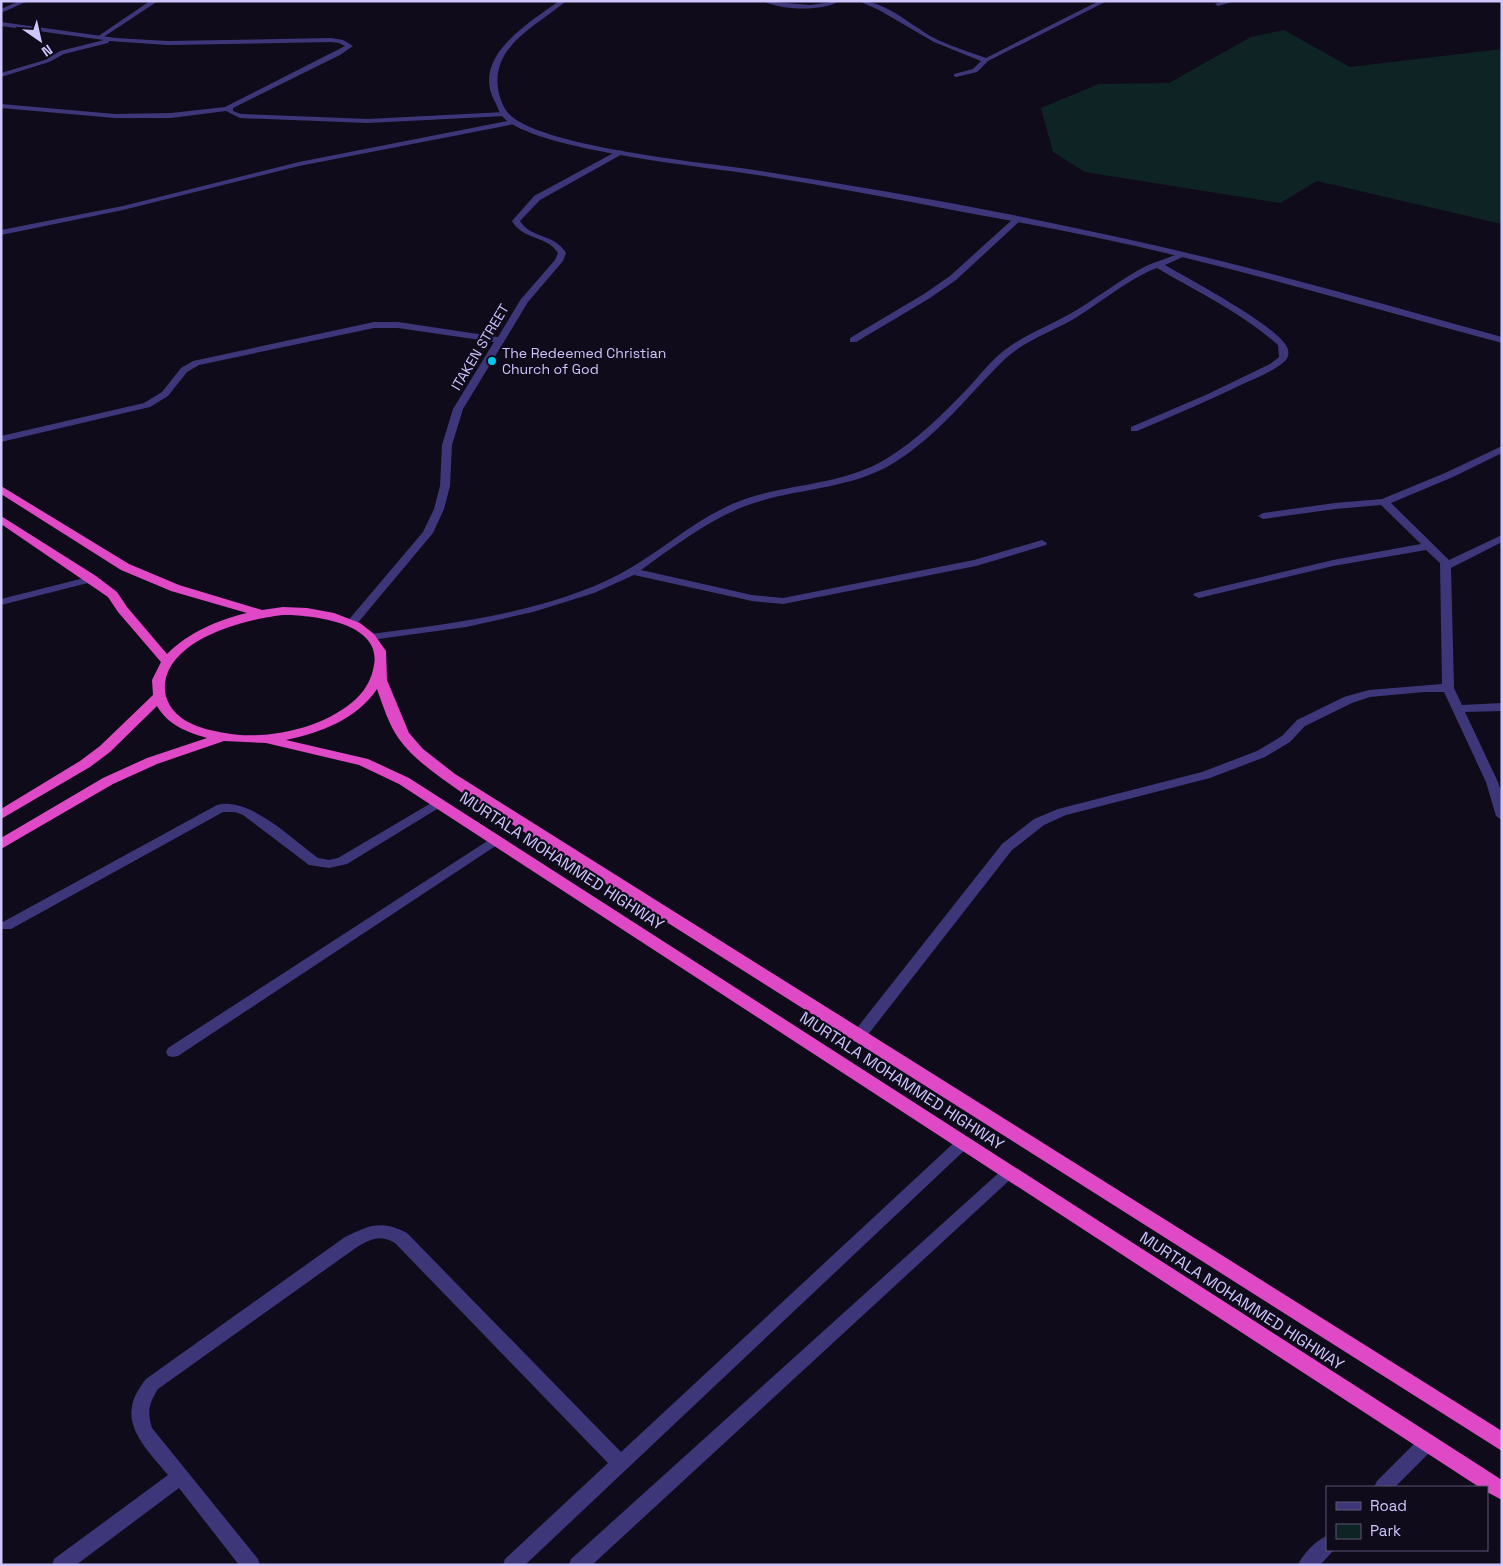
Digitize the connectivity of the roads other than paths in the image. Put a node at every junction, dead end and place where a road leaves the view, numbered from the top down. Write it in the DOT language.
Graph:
graph roads {
  1 [pos="24,1"];
  2 [pos="156,1"];
  3 [pos="563,1"];
  4 [pos="766,1"];
  5 [pos="836,1"];
  6 [pos="862,1"];
  7 [pos="1104,1"];
  8 [pos="1233,1"];
  9 [pos="1218,4"];
  10 [pos="1,11"];
  11 [pos="1,24"];
  12 [pos="100,38"];
  13 [pos="116,40"];
  14 [pos="986,60"];
  15 [pos="1,75"];
  16 [pos="956,76"];
  17 [pos="1,106"];
  18 [pos="228,109"];
  19 [pos="505,114"];
  20 [pos="512,122"];
  21 [pos="622,152"];
  22 [pos="1017,220"];
  23 [pos="1,233"];
  24 [pos="1183,255"];
  25 [pos="1157,264"];
  26 [pos="500,340"];
  27 [pos="853,340"];
  28 [pos="1502,340"];
  29 [pos="1134,429"];
  30 [pos="1,439"];
  31 [pos="1502,450"];
  32 [pos="1,490"];
  33 [pos="1384,502"];
  34 [pos="1263,516"];
  35 [pos="1,519"];
  36 [pos="1502,538"];
  37 [pos="1042,543"];
  38 [pos="1429,546"];
  39 [pos="1446,566"];
  40 [pos="631,571"];
  41 [pos="92,579"];
  42 [pos="1199,595"];
  43 [pos="1,602"];
  44 [pos="261,613"];
  45 [pos="352,623"];
  46 [pos="371,637"];
  47 [pos="167,661"];
  48 [pos="380,675"];
  49 [pos="1448,688"];
  50 [pos="159,696"];
  51 [pos="1502,707"];
  52 [pos="1458,710"];
  53 [pos="221,737"];
  54 [pos="266,738"];
  55 [pos="438,803"];
  56 [pos="1,815"];
  57 [pos="1502,816"];
  58 [pos="496,840"];
  59 [pos="1,844"];
  60 [pos="6,926"];
  61 [pos="858,1037"];
  62 [pos="173,1052"];
  63 [pos="963,1143"];
  64 [pos="1008,1173"];
  65 [pos="1502,1442"];
  66 [pos="1427,1443"];
  67 [pos="620,1463"];
  68 [pos="180,1477"];
  69 [pos="1384,1486"];
  70 [pos="1502,1492"];
  71 [pos="1326,1545"];
  72 [pos="61,1565"];
  73 [pos="252,1565"];
  74 [pos="512,1565"];
  75 [pos="578,1565"];
  76 [pos="1307,1565"];
  1 -- 10 [label="street"];
  2 -- 12 [label="street"];
  3 -- 19 [label="street"];
  4 -- 5 [label="street"];
  6 -- 14 [label="street"];
  7 -- 14 [label="street"];
  8 -- 9 [label="street"];
  11 -- 12 [label="street"];
  12 -- 13 [label="street"];
  13 -- 15 [label="street"];
  13 -- 18 [label="street"];
  14 -- 16 [label="street"];
  17 -- 18 [label="street"];
  18 -- 19 [label="street"];
  19 -- 20 [label="street"];
  20 -- 21 [label="street"];
  20 -- 23 [label="street"];
  21 -- 22 [label="street"];
  21 -- 26 [label="street, ITAKEN STREET"];
  22 -- 24 [label="street"];
  22 -- 27 [label="street"];
  24 -- 25 [label="street"];
  24 -- 28 [label="street"];
  25 -- 29 [label="street"];
  25 -- 40 [label="street"];
  26 -- 30 [label="street"];
  26 -- 45 [label="street, ITAKEN STREET"];
  31 -- 33 [label="street"];
  32 -- 44 [label="highway"];
  33 -- 34 [label="street"];
  33 -- 38 [label="street"];
  35 -- 41 [label="highway"];
  36 -- 39 [label="street"];
  37 -- 40 [label="street"];
  38 -- 39 [label="street"];
  38 -- 42 [label="street"];
  39 -- 49 [label="street"];
  40 -- 46 [label="street"];
  41 -- 43 [label="street"];
  41 -- 47 [label="highway"];
  44 -- 45 [label="highway"];
  44 -- 47 [label="highway"];
  45 -- 46 [label="highway"];
  46 -- 48 [label="highway"];
  47 -- 50 [label="highway"];
  48 -- 54 [label="highway"];
  48 -- 61 [label="highway, MURTALA MOHAMMED HIGHWAY"];
  49 -- 52 [label="street"];
  49 -- 61 [label="street"];
  50 -- 53 [label="highway"];
  50 -- 56 [label="highway"];
  51 -- 52 [label="street"];
  52 -- 57 [label="street"];
  53 -- 54 [label="highway"];
  53 -- 59 [label="highway"];
  54 -- 55 [label="highway, MURTALA MOHAMMED HIGHWAY"];
  55 -- 58 [label="highway, MURTALA MOHAMMED HIGHWAY"];
  55 -- 60 [label="street"];
  58 -- 62 [label="street"];
  58 -- 63 [label="highway, MURTALA MOHAMMED HIGHWAY"];
  61 -- 65 [label="highway, MURTALA MOHAMMED HIGHWAY"];
  63 -- 64 [label="highway, MURTALA MOHAMMED HIGHWAY"];
  63 -- 67 [label="street"];
  64 -- 66 [label="highway, MURTALA MOHAMMED HIGHWAY"];
  64 -- 75 [label="street"];
  66 -- 69 [label="street"];
  66 -- 70 [label="highway, MURTALA MOHAMMED HIGHWAY"];
  67 -- 68 [label="street"];
  67 -- 74 [label="street"];
  68 -- 72 [label="street"];
  68 -- 73 [label="street"];
  71 -- 76 [label="street"];
}
